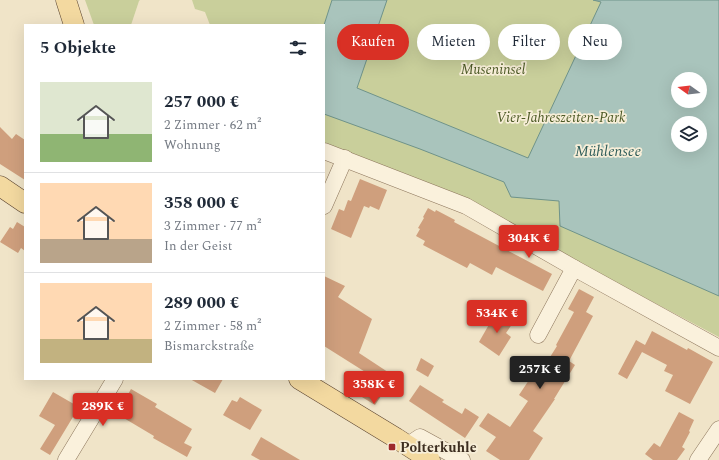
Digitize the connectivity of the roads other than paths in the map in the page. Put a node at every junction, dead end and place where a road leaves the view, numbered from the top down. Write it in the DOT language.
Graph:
graph roads {
  1 [pos="66,0"];
  2 [pos="74,24"];
  3 [pos="325,151"];
  4 [pos="345,158"];
  5 [pos="0,186"];
  6 [pos="24,202"];
  7 [pos="325,204"];
  8 [pos="574,268"];
  9 [pos="538,335"];
  10 [pos="719,348"];
  11 [pos="114,380"];
  12 [pos="301,380"];
  13 [pos="719,430"];
  14 [pos="408,445"];
  15 [pos="66,460"];
  16 [pos="430,460"];
  17 [pos="462,460"];
  18 [pos="698,460"];
  1 -- 2 [label="main road"];
  3 -- 4 [label="street"];
  4 -- 7 [label="street"];
  4 -- 8 [label="street"];
  5 -- 6 [label="main road"];
  8 -- 9 [label="street"];
  8 -- 10 [label="street"];
  11 -- 15 [label="street"];
  12 -- 14 [label="main road"];
  13 -- 18 [label="street"];
  14 -- 16 [label="main road"];
  14 -- 17 [label="street"];
}
